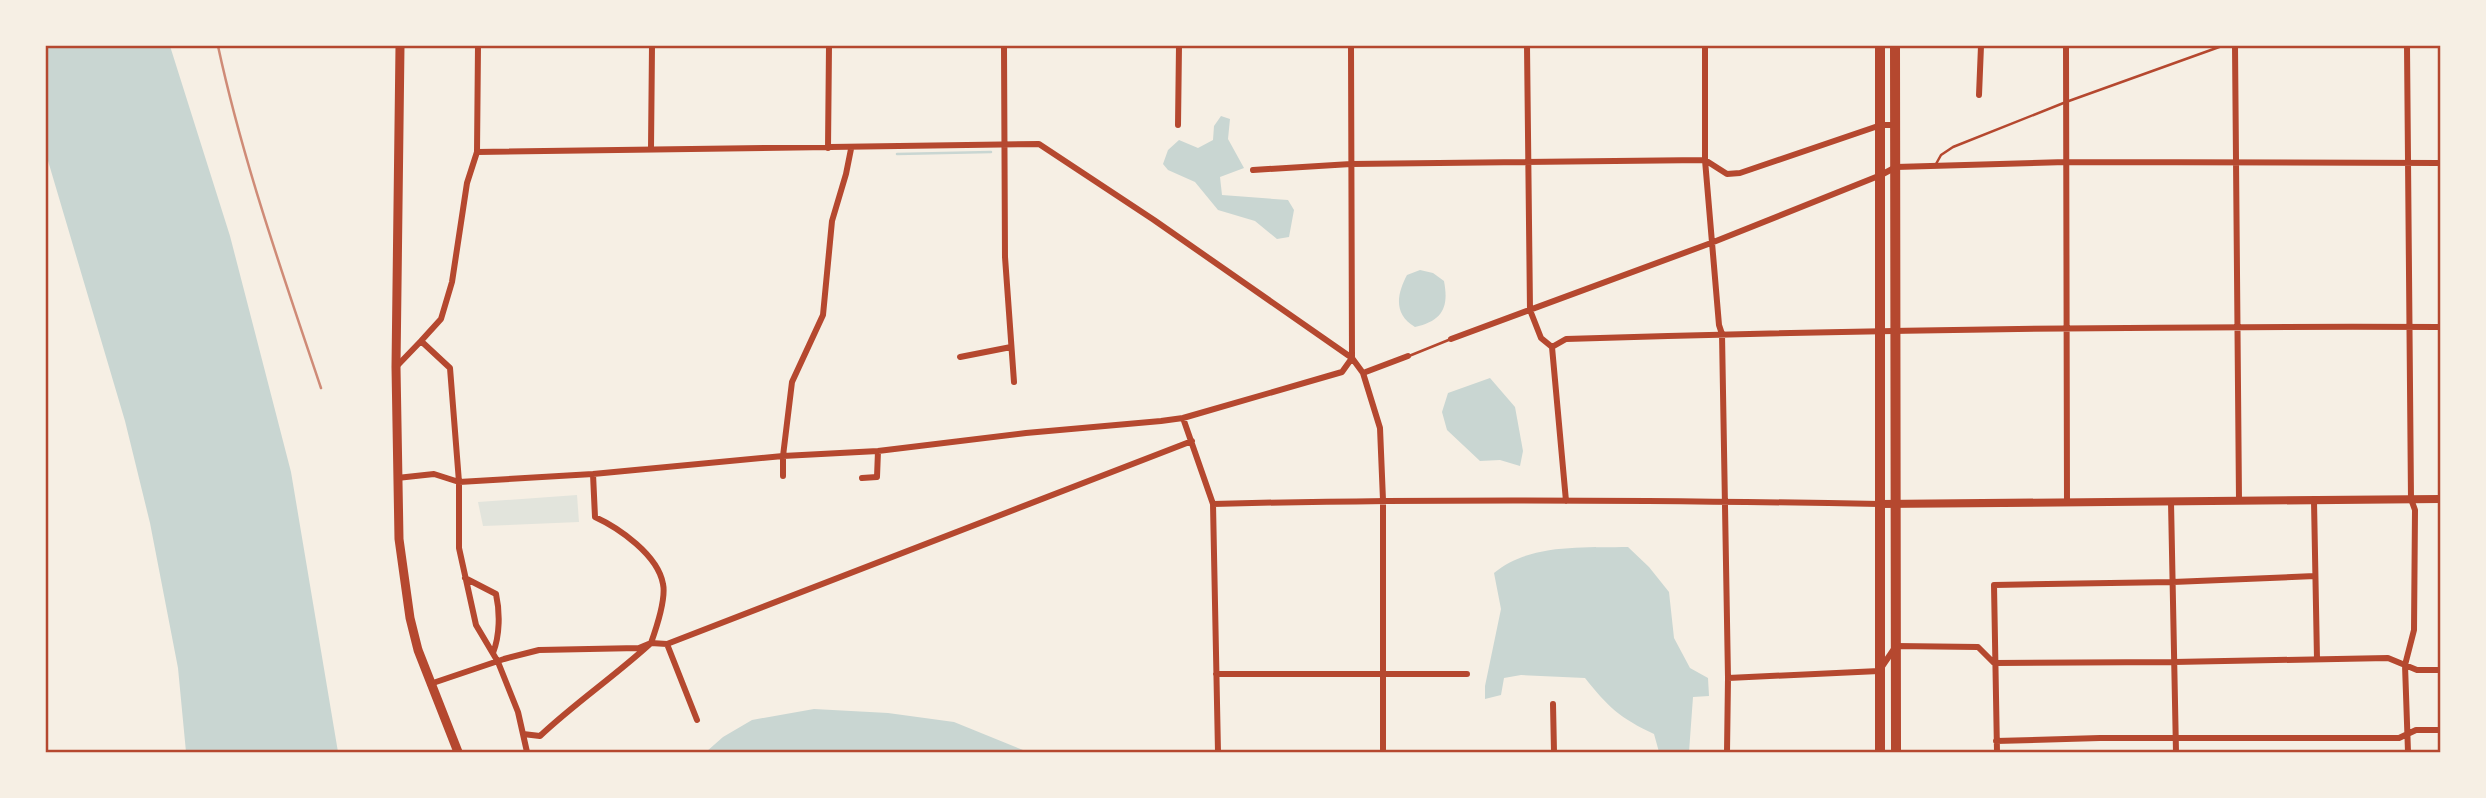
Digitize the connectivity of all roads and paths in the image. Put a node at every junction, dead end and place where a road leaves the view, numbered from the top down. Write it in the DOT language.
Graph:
graph roads {
  1 [pos="400,46"];
  2 [pos="478,46"];
  3 [pos="653,46"];
  4 [pos="829,46"];
  5 [pos="1004,46"];
  6 [pos="1179,46"];
  7 [pos="1351,46"];
  8 [pos="1527,46"];
  9 [pos="1705,46"];
  10 [pos="1880,46"];
  11 [pos="1895,46"];
  12 [pos="1980,46"];
  13 [pos="2066,46"];
  14 [pos="2222,46"];
  15 [pos="2235,46"];
  16 [pos="2407,46"];
  17 [pos="1979,95"];
  18 [pos="2066,102"];
  19 [pos="1178,125"];
  20 [pos="1881,125"];
  21 [pos="1896,125"];
  22 [pos="1005,146"];
  23 [pos="651,148"];
  24 [pos="828,148"];
  25 [pos="851,149"];
  26 [pos="477,152"];
  27 [pos="1705,160"];
  28 [pos="2235,161"];
  29 [pos="1527,162"];
  30 [pos="2066,162"];
  31 [pos="2441,163"];
  32 [pos="1351,164"];
  33 [pos="2408,164"];
  34 [pos="1935,166"];
  35 [pos="1896,167"];
  36 [pos="1253,170"];
  37 [pos="1881,175"];
  38 [pos="1711,243"];
  39 [pos="1530,310"];
  40 [pos="2408,327"];
  41 [pos="2441,327"];
  42 [pos="2065,329"];
  43 [pos="2238,329"];
  44 [pos="1881,332"];
  45 [pos="1894,332"];
  46 [pos="1722,334"];
  47 [pos="1451,339"];
  48 [pos="421,341"];
  49 [pos="1011,347"];
  50 [pos="1552,347"];
  51 [pos="1408,356"];
  52 [pos="960,357"];
  53 [pos="1352,358"];
  54 [pos="396,368"];
  55 [pos="1363,373"];
  56 [pos="1014,382"];
  57 [pos="1183,418"];
  58 [pos="1192,441"];
  59 [pos="878,451"];
  60 [pos="783,456"];
  61 [pos="593,474"];
  62 [pos="783,477"];
  63 [pos="397,478"];
  64 [pos="862,478"];
  65 [pos="459,482"];
  66 [pos="2411,499"];
  67 [pos="2441,499"];
  68 [pos="1383,500"];
  69 [pos="1726,500"];
  70 [pos="1566,501"];
  71 [pos="2067,501"];
  72 [pos="2239,501"];
  73 [pos="2314,501"];
  74 [pos="2171,502"];
  75 [pos="1213,504"];
  76 [pos="1880,504"];
  77 [pos="1896,505"];
  78 [pos="2315,576"];
  79 [pos="465,578"];
  80 [pos="2173,582"];
  81 [pos="651,643"];
  82 [pos="667,644"];
  83 [pos="1896,646"];
  84 [pos="493,653"];
  85 [pos="2317,659"];
  86 [pos="498,662"];
  87 [pos="2174,662"];
  88 [pos="1994,663"];
  89 [pos="2405,665"];
  90 [pos="2441,670"];
  91 [pos="1879,671"];
  92 [pos="1216,674"];
  93 [pos="1467,674"];
  94 [pos="1383,675"];
  95 [pos="1728,678"];
  96 [pos="430,684"];
  97 [pos="1553,705"];
  98 [pos="697,720"];
  99 [pos="2441,730"];
  100 [pos="523,734"];
  101 [pos="2408,734"];
  102 [pos="2175,738"];
  103 [pos="1996,741"];
  104 [pos="458,752"];
  105 [pos="527,752"];
  106 [pos="1218,752"];
  107 [pos="1383,752"];
  108 [pos="1554,752"];
  109 [pos="1727,752"];
  110 [pos="1880,752"];
  111 [pos="1896,752"];
  112 [pos="1997,752"];
  113 [pos="2176,752"];
  114 [pos="2409,752"];
  1 -- 54 [label="main road"];
  2 -- 26 [label="street"];
  3 -- 23 [label="street"];
  4 -- 24 [label="street"];
  5 -- 22 [label="street"];
  6 -- 19 [label="street"];
  7 -- 32 [label="street"];
  8 -- 29 [label="street"];
  9 -- 27 [label="street"];
  10 -- 20 [label="main road"];
  11 -- 21 [label="main road"];
  12 -- 17 [label="street"];
  13 -- 18 [label="street"];
  14 -- 18 [label="lane"];
  15 -- 28 [label="street"];
  16 -- 33 [label="street"];
  18 -- 30 [label="street"];
  18 -- 34 [label="lane"];
  20 -- 21 [label="street"];
  20 -- 27 [label="street"];
  20 -- 37 [label="main road"];
  21 -- 35 [label="main road"];
  22 -- 25 [label="street"];
  22 -- 49 [label="street"];
  22 -- 53 [label="street"];
  23 -- 24 [label="street"];
  23 -- 26 [label="street"];
  24 -- 25 [label="street"];
  25 -- 60 [label="street"];
  26 -- 48 [label="street"];
  27 -- 29 [label="street"];
  27 -- 38 [label="street"];
  28 -- 30 [label="street"];
  28 -- 33 [label="street"];
  28 -- 43 [label="street"];
  29 -- 32 [label="street"];
  29 -- 39 [label="street"];
  30 -- 34 [label="street"];
  30 -- 42 [label="street"];
  31 -- 33 [label="street"];
  32 -- 36 [label="street"];
  32 -- 53 [label="street"];
  33 -- 40 [label="street"];
  34 -- 35 [label="street"];
  35 -- 37 [label="street"];
  35 -- 45 [label="main road"];
  37 -- 38 [label="street"];
  37 -- 44 [label="main road"];
  38 -- 39 [label="street"];
  38 -- 46 [label="street"];
  39 -- 47 [label="street"];
  39 -- 50 [label="street"];
  40 -- 41 [label="street"];
  40 -- 43 [label="street"];
  40 -- 66 [label="street"];
  42 -- 43 [label="street"];
  42 -- 45 [label="street"];
  42 -- 71 [label="street"];
  43 -- 72 [label="street"];
  44 -- 45 [label="street"];
  44 -- 46 [label="street"];
  44 -- 76 [label="main road"];
  45 -- 77 [label="main road"];
  46 -- 50 [label="street"];
  46 -- 69 [label="street"];
  47 -- 51 [label="lane"];
  48 -- 54 [label="street"];
  48 -- 65 [label="street"];
  49 -- 52 [label="street"];
  49 -- 56 [label="street"];
  50 -- 70 [label="street"];
  51 -- 55 [label="street"];
  53 -- 55 [label="street"];
  53 -- 57 [label="street"];
  54 -- 63 [label="main road"];
  55 -- 68 [label="street"];
  57 -- 58 [label="street"];
  57 -- 59 [label="street"];
  58 -- 75 [label="street"];
  58 -- 82 [label="street"];
  59 -- 60 [label="street"];
  59 -- 64 [label="street"];
  60 -- 61 [label="street"];
  60 -- 62 [label="street"];
  61 -- 65 [label="street"];
  61 -- 81 [label="street"];
  63 -- 65 [label="street"];
  63 -- 96 [label="main road"];
  65 -- 79 [label="street"];
  66 -- 67 [label="street"];
  66 -- 73 [label="street"];
  66 -- 89 [label="street"];
  68 -- 70 [label="street"];
  68 -- 75 [label="street"];
  68 -- 94 [label="street"];
  69 -- 70 [label="street"];
  69 -- 76 [label="street"];
  69 -- 95 [label="street"];
  71 -- 74 [label="street"];
  71 -- 77 [label="street"];
  72 -- 73 [label="street"];
  72 -- 74 [label="street"];
  73 -- 78 [label="street"];
  74 -- 80 [label="street"];
  75 -- 92 [label="street"];
  76 -- 77 [label="street"];
  76 -- 91 [label="main road"];
  77 -- 83 [label="main road"];
  78 -- 80 [label="street"];
  78 -- 85 [label="street"];
  79 -- 84 [label="street"];
  79 -- 84 [label="street"];
  80 -- 87 [label="street"];
  80 -- 88 [label="street"];
  81 -- 82 [label="street"];
  81 -- 86 [label="street"];
  81 -- 100 [label="street"];
  82 -- 98 [label="street"];
  83 -- 88 [label="street"];
  83 -- 91 [label="street"];
  83 -- 111 [label="main road"];
  84 -- 86 [label="street"];
  85 -- 87 [label="street"];
  85 -- 89 [label="street"];
  86 -- 96 [label="street"];
  86 -- 100 [label="street"];
  87 -- 88 [label="street"];
  87 -- 102 [label="street"];
  88 -- 103 [label="street"];
  89 -- 90 [label="street"];
  89 -- 101 [label="street"];
  91 -- 95 [label="street"];
  91 -- 110 [label="main road"];
  92 -- 94 [label="street"];
  92 -- 106 [label="street"];
  93 -- 94 [label="street"];
  94 -- 107 [label="street"];
  95 -- 109 [label="street"];
  96 -- 104 [label="main road"];
  97 -- 108 [label="street"];
  99 -- 101 [label="street"];
  100 -- 105 [label="street"];
  101 -- 102 [label="street"];
  101 -- 114 [label="street"];
  102 -- 103 [label="street"];
  102 -- 113 [label="street"];
  103 -- 112 [label="street"];
}
